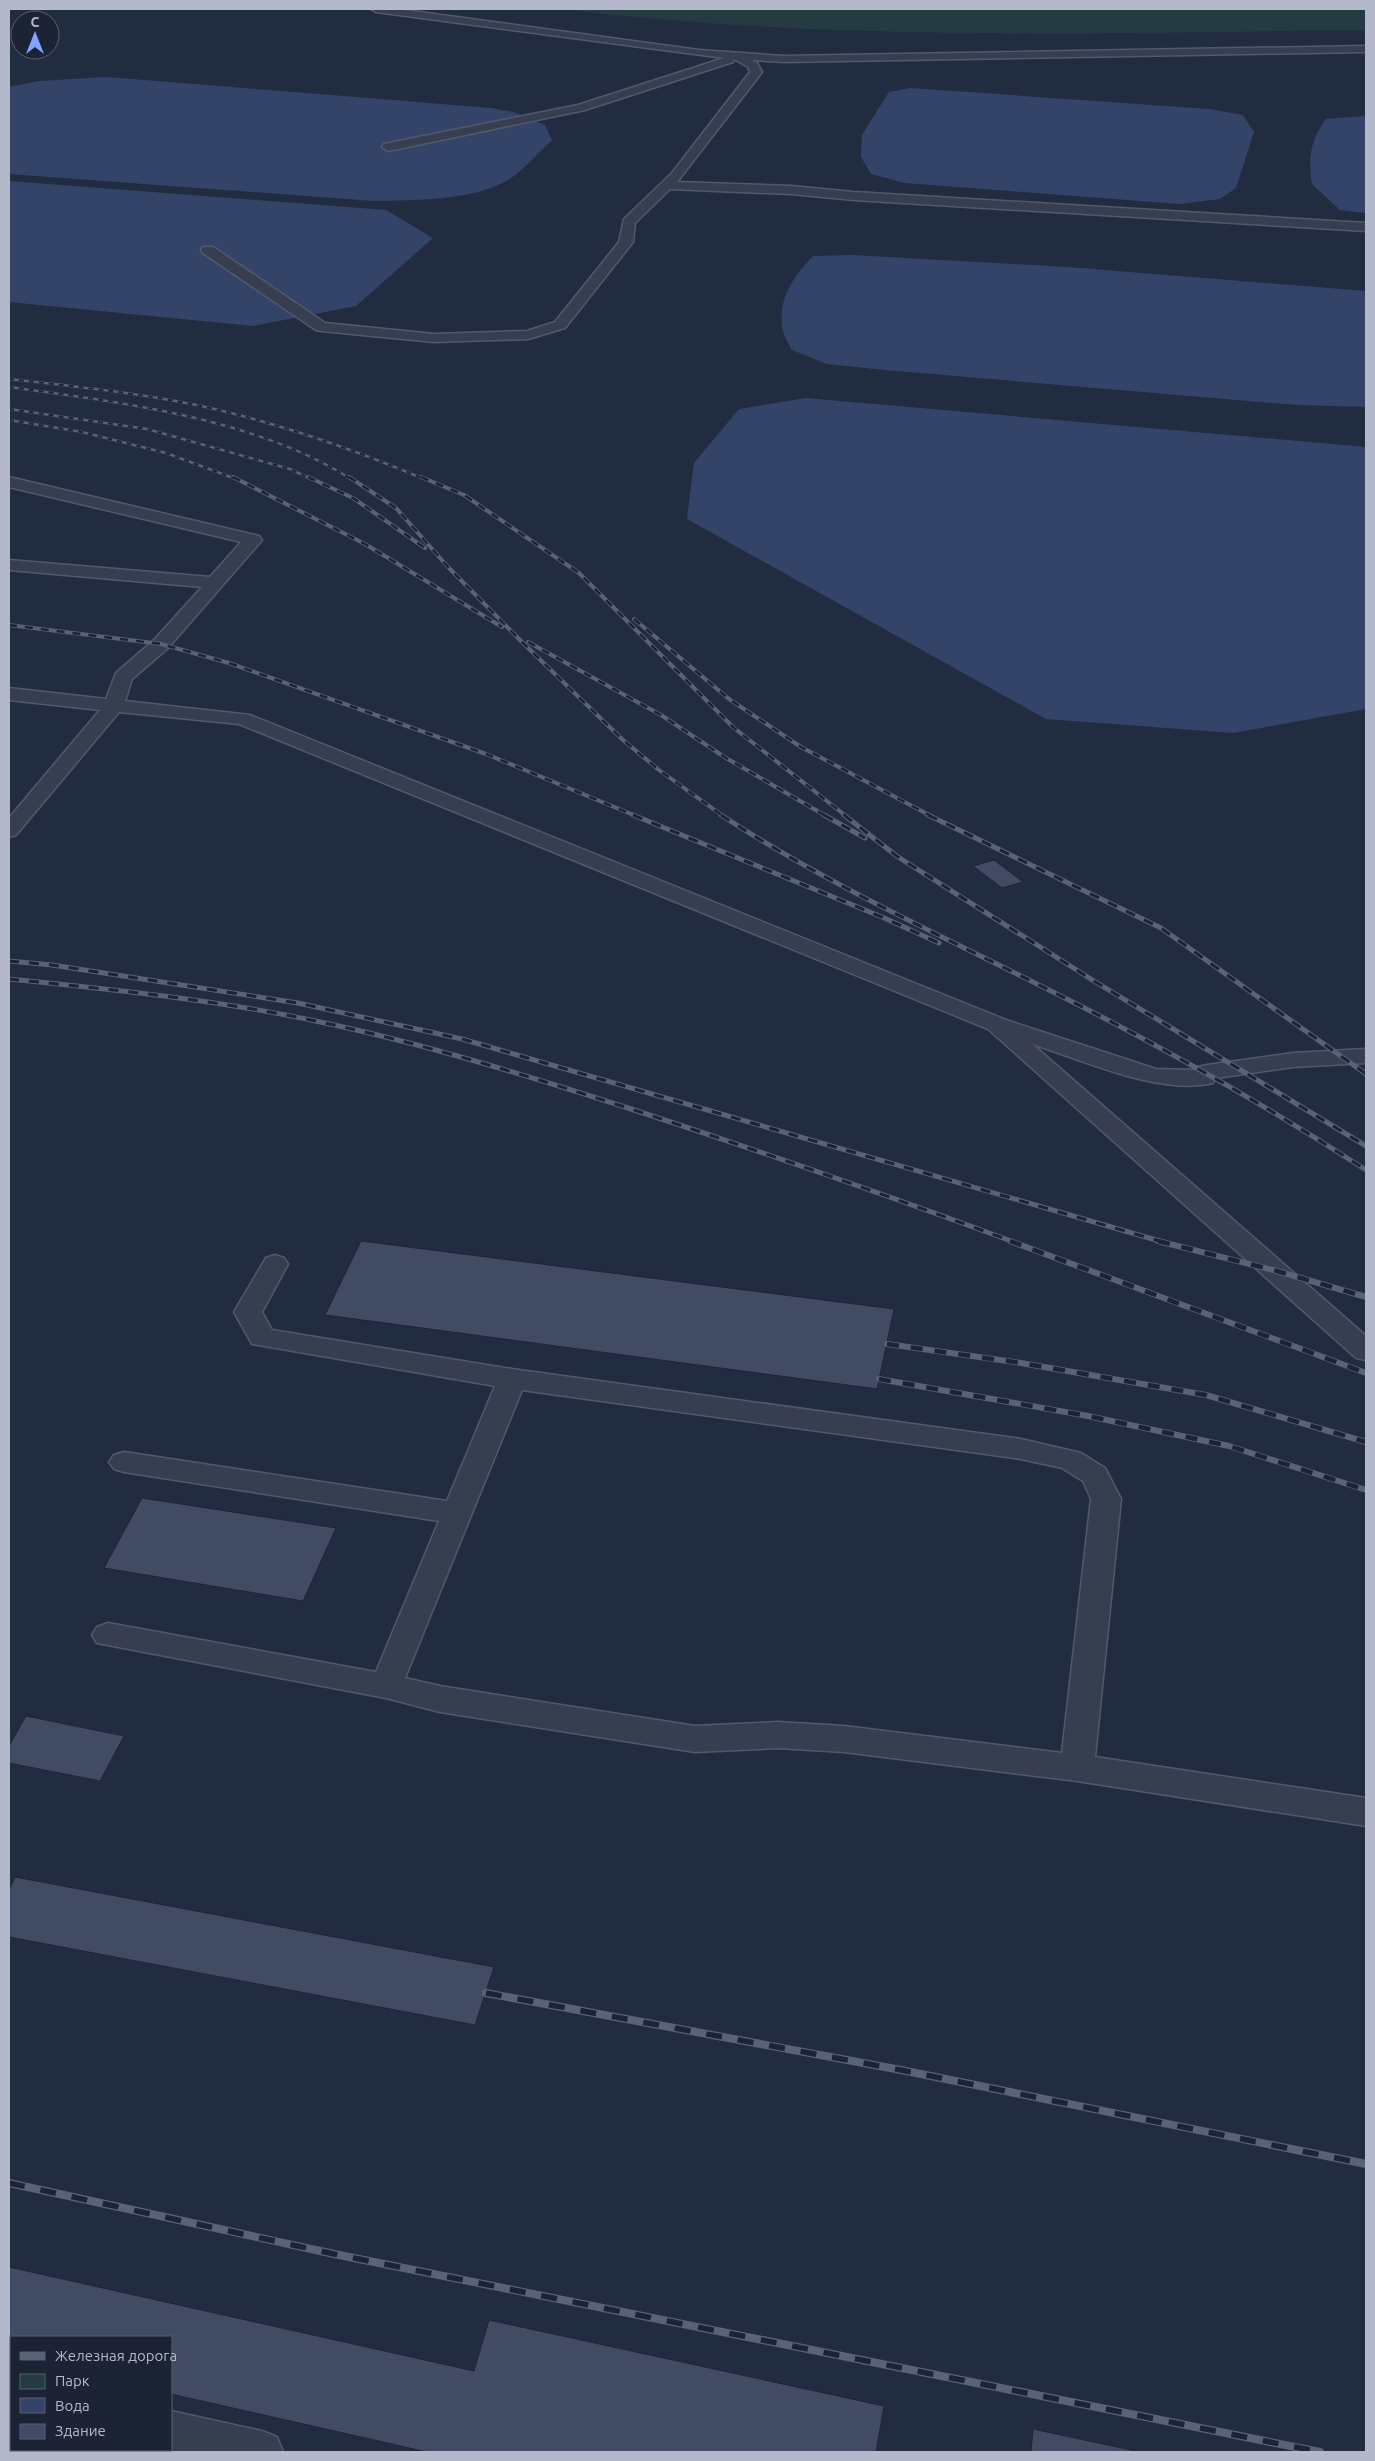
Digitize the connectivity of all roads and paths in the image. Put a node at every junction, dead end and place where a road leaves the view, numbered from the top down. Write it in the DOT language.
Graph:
graph roads {
  1 [pos="376,9"];
  2 [pos="1366,49"];
  3 [pos="736,57"];
  4 [pos="388,147"];
  5 [pos="668,185"];
  6 [pos="1366,227"];
  7 [pos="208,250"];
  8 [pos="9,482"];
  9 [pos="9,565"];
  10 [pos="214,583"];
  11 [pos="9,694"];
  12 [pos="114,705"];
  13 [pos="9,830"];
  14 [pos="996,1024"];
  15 [pos="1366,1056"];
  16 [pos="275,1264"];
  17 [pos="1366,1352"];
  18 [pos="512,1379"];
  19 [pos="124,1462"];
  20 [pos="458,1513"];
  21 [pos="108,1635"];
  22 [pos="386,1686"];
  23 [pos="1077,1768"];
  24 [pos="1366,1812"];
  25 [pos="172,2432"];
  26 [pos="262,2452"];
  1 -- 3 [label="lane"];
  2 -- 3 [label="lane"];
  3 -- 4 [label="lane"];
  3 -- 5 [label="lane"];
  5 -- 6 [label="lane"];
  5 -- 7 [label="lane"];
  8 -- 10 [label="lane"];
  9 -- 10 [label="lane"];
  10 -- 12 [label="lane"];
  11 -- 12 [label="lane"];
  12 -- 13 [label="lane"];
  12 -- 14 [label="lane"];
  14 -- 15 [label="lane"];
  14 -- 17 [label="lane"];
  16 -- 18 [label="lane"];
  18 -- 20 [label="lane"];
  18 -- 23 [label="lane"];
  19 -- 20 [label="lane"];
  20 -- 22 [label="lane"];
  21 -- 22 [label="lane"];
  22 -- 23 [label="lane"];
  23 -- 24 [label="lane"];
  25 -- 26 [label="lane"];
}
